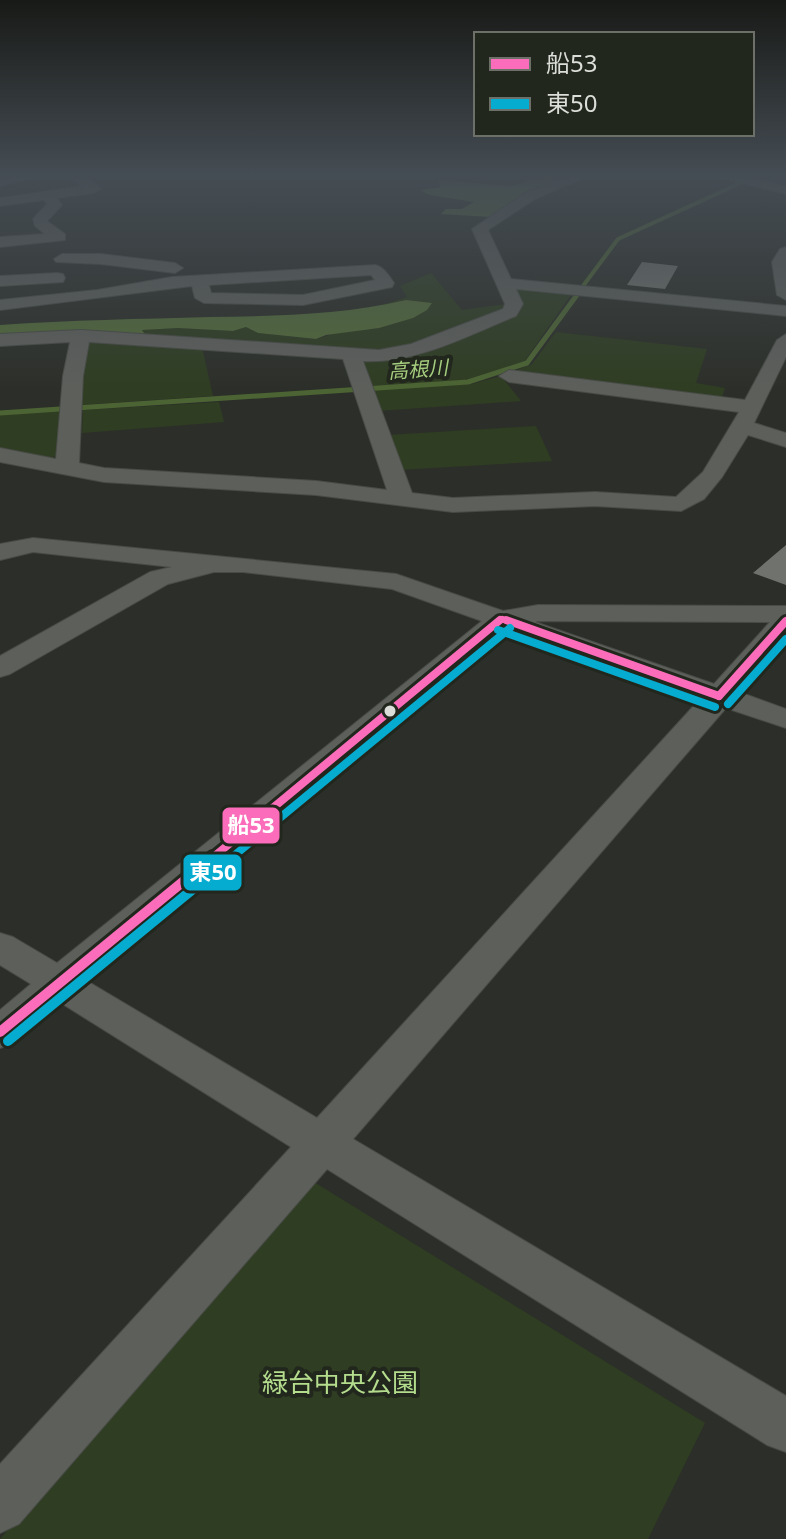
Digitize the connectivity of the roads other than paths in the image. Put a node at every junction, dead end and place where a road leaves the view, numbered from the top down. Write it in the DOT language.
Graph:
graph roads {
  1 [pos="65,246"];
  2 [pos="487,246"];
  3 [pos="786,252"];
  4 [pos="62,259"];
  5 [pos="57,278"];
  6 [pos="0,281"];
  7 [pos="194,281"];
  8 [pos="503,283"];
  9 [pos="786,295"];
  10 [pos="51,300"];
  11 [pos="0,305"];
  12 [pos="786,311"];
  13 [pos="81,336"];
  14 [pos="0,340"];
  15 [pos="786,340"];
  16 [pos="351,354"];
  17 [pos="509,376"];
  18 [pos="746,416"];
  19 [pos="786,440"];
  20 [pos="0,455"];
  21 [pos="67,468"];
  22 [pos="401,496"];
  23 [pos="0,542"];
  24 [pos="33,545"];
  25 [pos="0,552"];
  26 [pos="214,564"];
  27 [pos="786,614"];
  28 [pos="502,619"];
  29 [pos="786,621"];
  30 [pos="0,668"];
  31 [pos="719,696"];
  32 [pos="786,719"];
  33 [pos="0,947"];
  34 [pos="59,983"];
  35 [pos="0,1032"];
  36 [pos="322,1143"];
  37 [pos="786,1426"];
  38 [pos="0,1505"];
  1 -- 4 [label="street"];
  2 -- 8 [label="street"];
  3 -- 9 [label="street"];
  4 -- 5 [label="street"];
  4 -- 7 [label="street"];
  5 -- 6 [label="street"];
  5 -- 10 [label="street"];
  7 -- 7 [label="street"];
  7 -- 10 [label="street"];
  8 -- 12 [label="street"];
  8 -- 16 [label="street"];
  10 -- 11 [label="street"];
  13 -- 14 [label="street"];
  13 -- 16 [label="street"];
  13 -- 21 [label="street"];
  15 -- 18 [label="street"];
  16 -- 22 [label="street"];
  17 -- 18 [label="street"];
  18 -- 19 [label="street"];
  18 -- 22 [label="street"];
  20 -- 21 [label="street"];
  21 -- 22 [label="street"];
  23 -- 24 [label="street"];
  24 -- 25 [label="street"];
  24 -- 26 [label="street"];
  26 -- 28 [label="street"];
  26 -- 30 [label="street"];
  27 -- 28 [label="street"];
  28 -- 31 [label="street"];
  28 -- 34 [label="street"];
  29 -- 31 [label="street"];
  31 -- 32 [label="street"];
  31 -- 36 [label="street"];
  33 -- 34 [label="street"];
  34 -- 35 [label="street"];
  34 -- 36 [label="street"];
  36 -- 37 [label="street"];
  36 -- 38 [label="street"];
}
